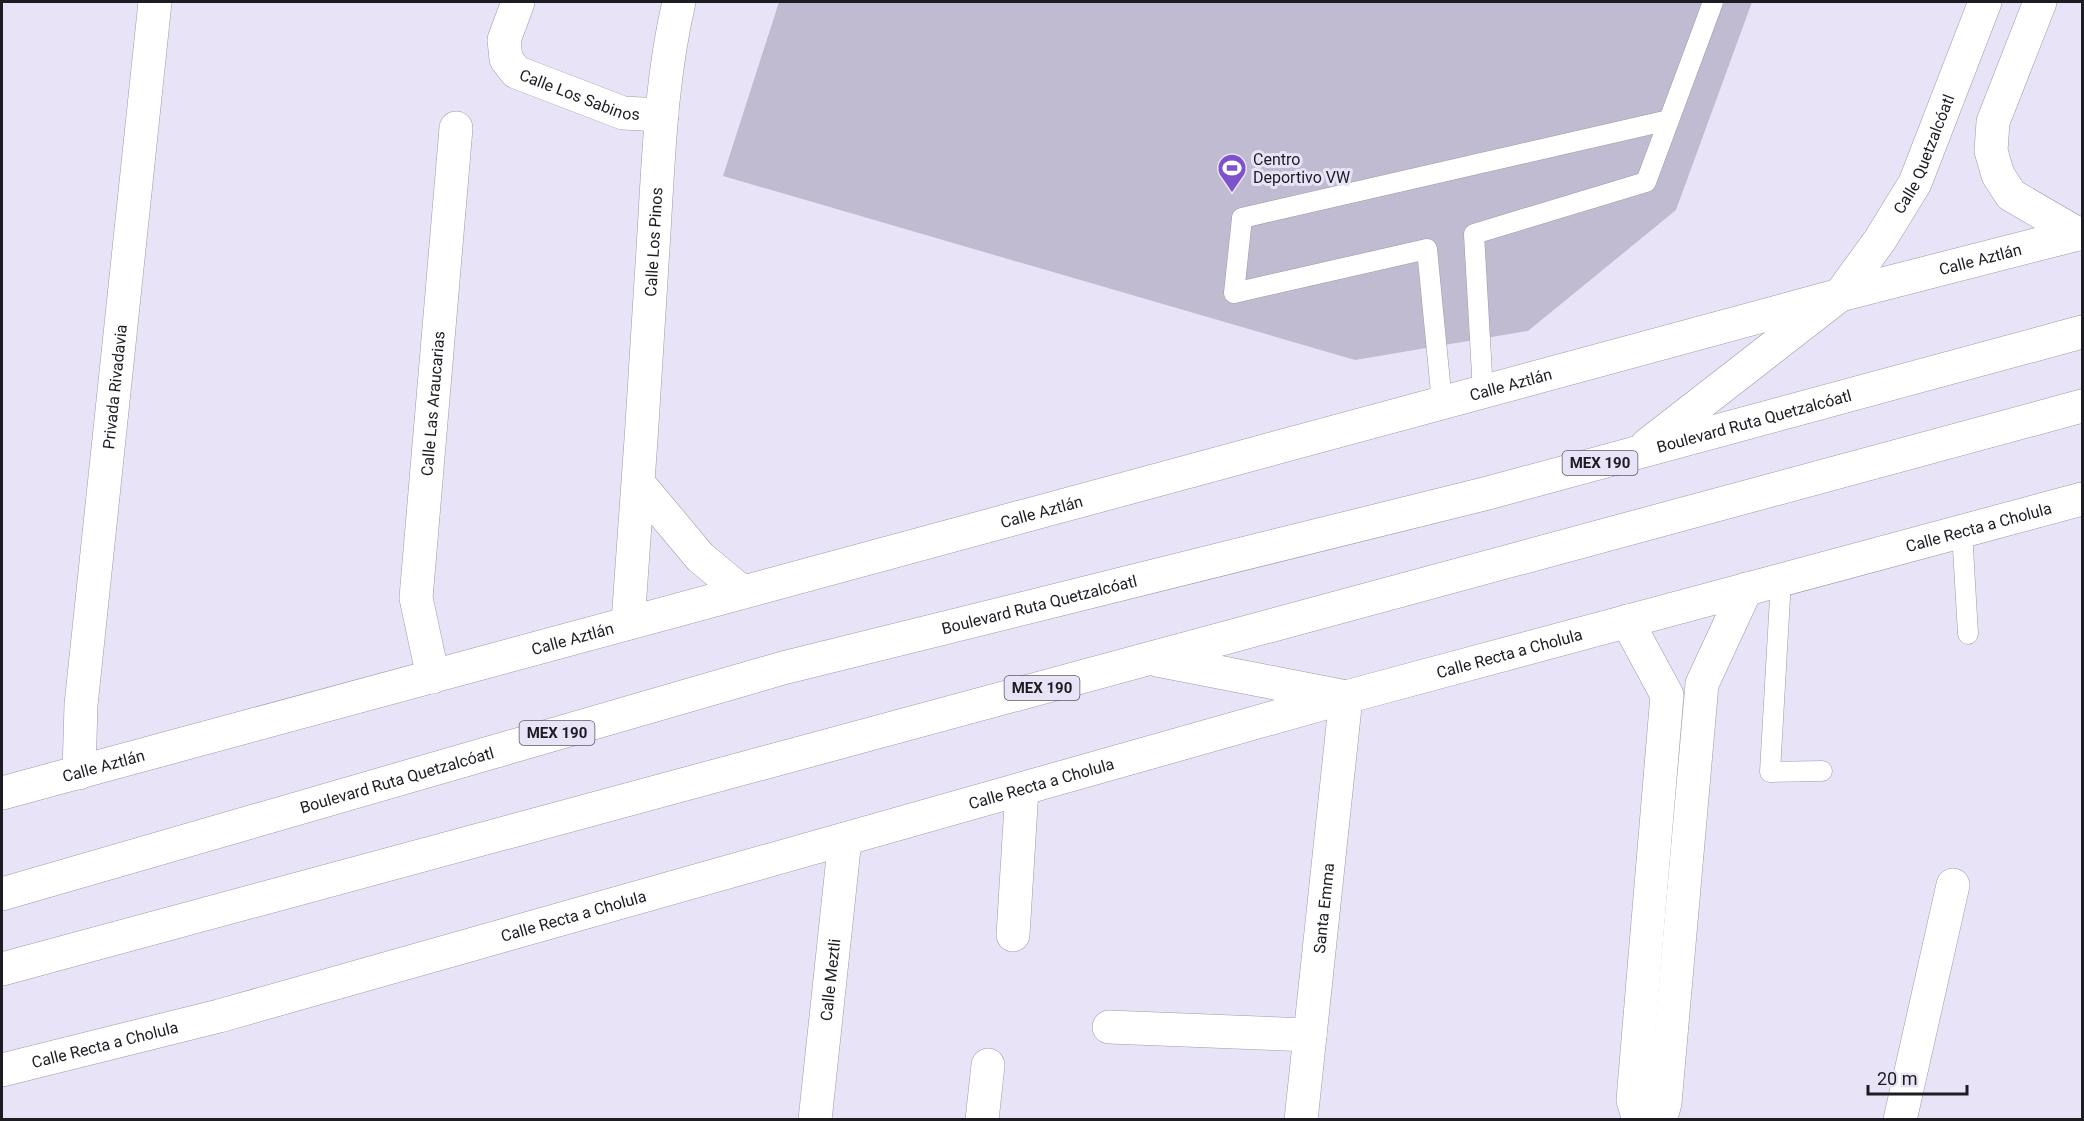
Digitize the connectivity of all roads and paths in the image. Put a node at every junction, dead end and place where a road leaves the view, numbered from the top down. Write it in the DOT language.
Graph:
graph roads {
  1 [pos="155,2"];
  2 [pos="518,2"];
  3 [pos="679,2"];
  4 [pos="1713,2"];
  5 [pos="1985,2"];
  6 [pos="2040,2"];
  7 [pos="662,115"];
  8 [pos="1669,120"];
  9 [pos="456,128"];
  10 [pos="2080,234"];
  11 [pos="1840,295"];
  12 [pos="2082,332"];
  13 [pos="1483,392"];
  14 [pos="1442,403"];
  15 [pos="2082,406"];
  16 [pos="1636,454"];
  17 [pos="639,484"];
  18 [pos="2082,499"];
  19 [pos="1962,531"];
  20 [pos="1781,580"];
  21 [pos="1746,589"];
  22 [pos="742,592"];
  23 [pos="1627,621"];
  24 [pos="628,623"];
  25 [pos="1968,634"];
  26 [pos="1149,658"];
  27 [pos="433,677"];
  28 [pos="1346,697"];
  29 [pos="1822,771"];
  30 [pos="79,773"];
  31 [pos="1022,789"];
  32 [pos="2,793"];
  33 [pos="845,839"];
  34 [pos="1953,885"];
  35 [pos="2,894"];
  36 [pos="1013,935"];
  37 [pos="2,969"];
  38 [pos="1109,1027"];
  39 [pos="1310,1035"];
  40 [pos="988,1065"];
  41 [pos="2,1070"];
  42 [pos="815,1119"];
  43 [pos="982,1119"];
  44 [pos="1301,1119"];
  45 [pos="1645,1119"];
  46 [pos="1656,1119"];
  47 [pos="1900,1119"];
  1 -- 30 [label="main road, Privada Rivadavia"];
  2 -- 7 [label="main road, Calle Los Sabinos"];
  3 -- 7 [label="main road, Calle Los Pinos"];
  4 -- 8 [label="lane"];
  5 -- 11 [label="main road, Calle Quetzalcóatl"];
  6 -- 10 [label="main road"];
  7 -- 17 [label="main road, Calle Los Pinos"];
  8 -- 13 [label="lane"];
  8 -- 14 [label="lane"];
  9 -- 27 [label="main road, Calle Las Araucarias"];
  10 -- 11 [label="main road, Calle Aztlán"];
  11 -- 13 [label="main road, Calle Aztlán"];
  11 -- 16 [label="main road"];
  12 -- 16 [label="main road, Boulevard Ruta Quetzalcóatl / MEX 190"];
  13 -- 14 [label="main road, Calle Aztlán"];
  14 -- 22 [label="main road, Calle Aztlán"];
  15 -- 26 [label="main road, MEX 190"];
  16 -- 35 [label="main road, Boulevard Ruta Quetzalcóatl / MEX 190"];
  17 -- 22 [label="main road"];
  17 -- 24 [label="main road, Calle Los Pinos"];
  18 -- 19 [label="main road, Calle Recta a Cholula"];
  19 -- 20 [label="main road, Calle Recta a Cholula"];
  19 -- 25 [label="lane"];
  20 -- 21 [label="main road, Calle Recta a Cholula"];
  20 -- 29 [label="lane"];
  21 -- 23 [label="main road, Calle Recta a Cholula"];
  21 -- 46 [label="main road"];
  22 -- 24 [label="main road, Calle Aztlán"];
  23 -- 28 [label="main road, Calle Recta a Cholula"];
  23 -- 45 [label="main road"];
  24 -- 27 [label="main road, Calle Aztlán"];
  26 -- 28 [label="main road"];
  26 -- 37 [label="main road, MEX 190"];
  27 -- 30 [label="main road, Calle Aztlán"];
  28 -- 31 [label="main road, Calle Recta a Cholula"];
  28 -- 39 [label="main road, Santa Emma"];
  30 -- 32 [label="main road, Calle Aztlán"];
  31 -- 33 [label="main road, Calle Recta a Cholula"];
  31 -- 36 [label="main road"];
  33 -- 41 [label="main road, Calle Recta a Cholula"];
  33 -- 42 [label="main road, Calle Meztli"];
  34 -- 47 [label="main road"];
  38 -- 39 [label="main road"];
  39 -- 44 [label="main road, Santa Emma"];
  40 -- 43 [label="main road"];
}
